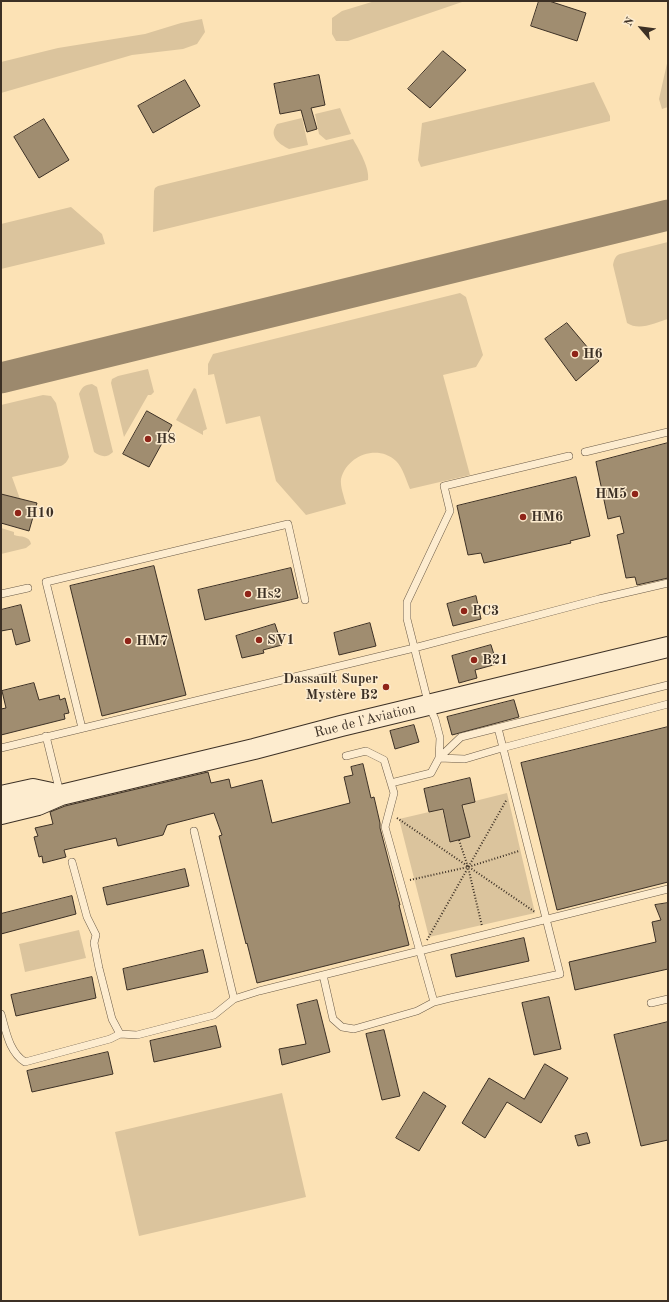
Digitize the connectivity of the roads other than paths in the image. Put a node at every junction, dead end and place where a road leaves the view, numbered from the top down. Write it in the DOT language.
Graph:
graph roads {
  1 [pos="668,432"];
  2 [pos="585,452"];
  3 [pos="569,456"];
  4 [pos="668,583"];
  5 [pos="28,588"];
  6 [pos="1,594"];
  7 [pos="305,600"];
  8 [pos="668,647"];
  9 [pos="414,648"];
  10 [pos="668,685"];
  11 [pos="668,704"];
  12 [pos="429,706"];
  13 [pos="82,728"];
  14 [pos="498,728"];
  15 [pos="46,736"];
  16 [pos="1,748"];
  17 [pos="502,748"];
  18 [pos="346,756"];
  19 [pos="439,758"];
  20 [pos="391,783"];
  21 [pos="61,795"];
  22 [pos="1,796"];
  23 [pos="1,814"];
  24 [pos="194,831"];
  25 [pos="72,862"];
  26 [pos="668,889"];
  27 [pos="546,920"];
  28 [pos="420,951"];
  29 [pos="323,975"];
  30 [pos="234,999"];
  31 [pos="668,999"];
  32 [pos="434,1002"];
  33 [pos="651,1003"];
  34 [pos="1,1014"];
  35 [pos="120,1034"];
  1 -- 2 [label="lane"];
  3 -- 9 [label="lane"];
  4 -- 9 [label="lane"];
  5 -- 6 [label="lane"];
  7 -- 13 [label="lane"];
  8 -- 12 [label="street, Rue de l'Aviation"];
  9 -- 12 [label="lane"];
  9 -- 13 [label="lane"];
  10 -- 14 [label="lane"];
  11 -- 17 [label="lane"];
  12 -- 19 [label="lane"];
  12 -- 21 [label="street, Rue de l'Aviation"];
  13 -- 15 [label="lane"];
  14 -- 17 [label="lane"];
  14 -- 19 [label="lane"];
  15 -- 16 [label="lane"];
  15 -- 21 [label="lane"];
  17 -- 19 [label="lane"];
  17 -- 27 [label="lane"];
  18 -- 20 [label="lane"];
  19 -- 20 [label="lane"];
  20 -- 28 [label="lane"];
  21 -- 22 [label="street, Rue de l'Aviation"];
  21 -- 23 [label="street, Rue de l'Aviation"];
  24 -- 30 [label="lane"];
  25 -- 35 [label="lane"];
  26 -- 27 [label="lane"];
  27 -- 28 [label="lane"];
  27 -- 32 [label="lane"];
  28 -- 29 [label="lane"];
  28 -- 32 [label="lane"];
  29 -- 30 [label="lane"];
  29 -- 32 [label="lane"];
  30 -- 35 [label="lane"];
  31 -- 33 [label="lane"];
  34 -- 35 [label="lane"];
}
